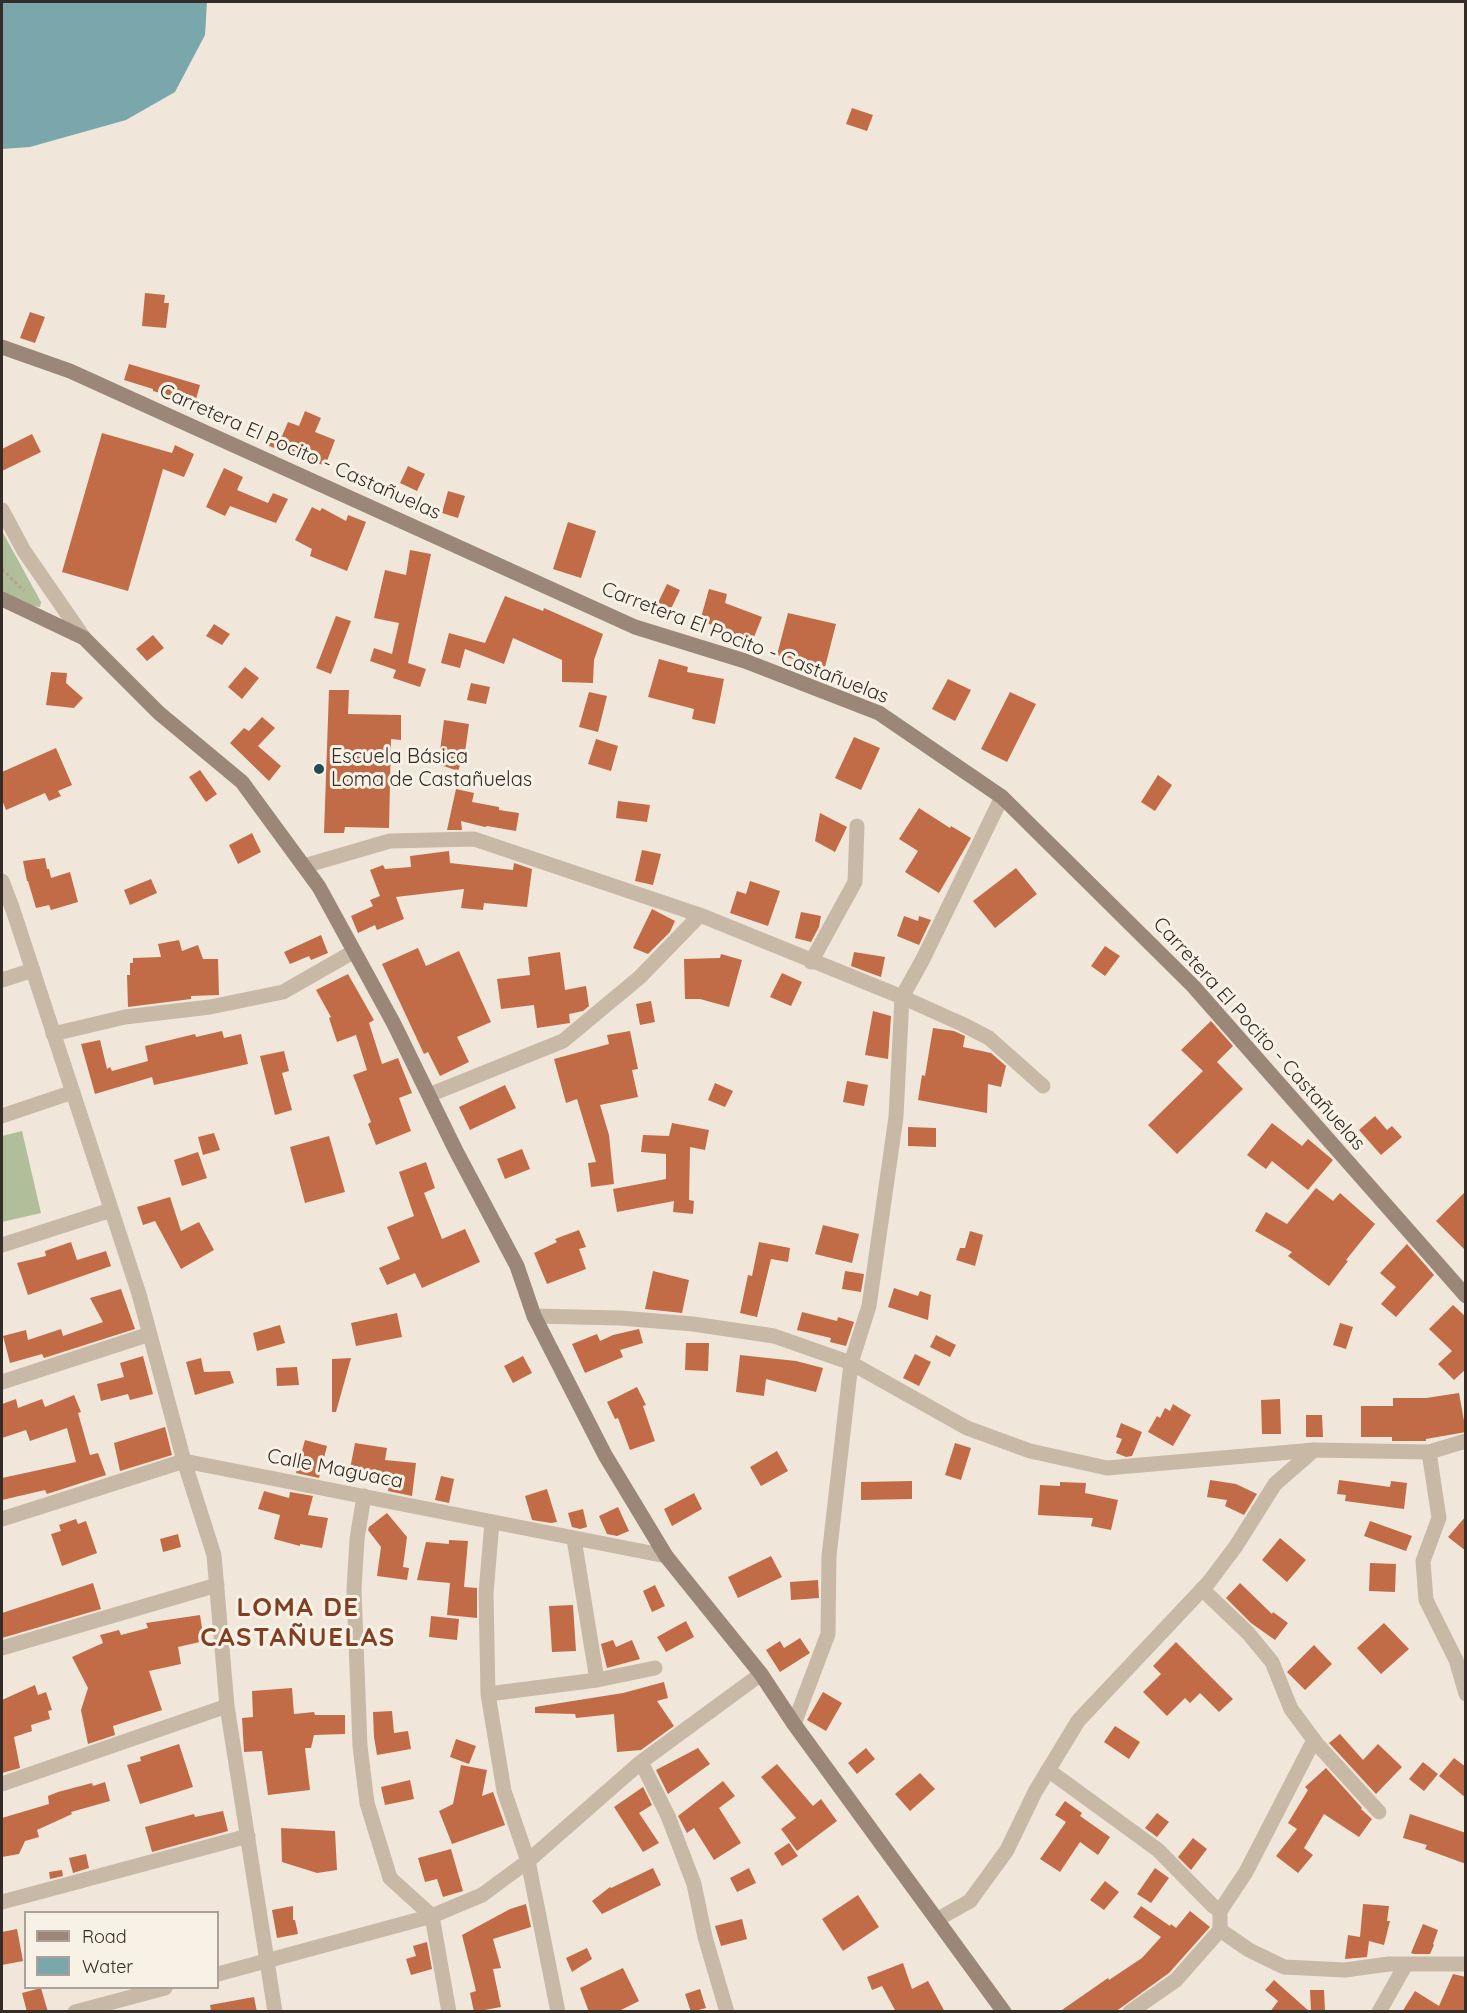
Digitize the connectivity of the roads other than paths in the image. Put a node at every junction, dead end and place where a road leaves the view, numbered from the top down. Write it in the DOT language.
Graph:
graph roads {
  1 [pos="2,347"];
  2 [pos="2,510"];
  3 [pos="2,599"];
  4 [pos="84,638"];
  5 [pos="1002,797"];
  6 [pos="857,826"];
  7 [pos="304,866"];
  8 [pos="2,881"];
  9 [pos="700,915"];
  10 [pos="353,952"];
  11 [pos="811,962"];
  12 [pos="33,970"];
  13 [pos="2,980"];
  14 [pos="902,997"];
  15 [pos="53,1034"];
  16 [pos="1043,1086"];
  17 [pos="73,1092"];
  18 [pos="429,1095"];
  19 [pos="2,1116"];
  20 [pos="111,1210"];
  21 [pos="2,1245"];
  22 [pos="1466,1296"];
  23 [pos="534,1316"];
  24 [pos="150,1334"];
  25 [pos="851,1363"];
  26 [pos="2,1382"];
  27 [pos="1466,1441"];
  28 [pos="1314,1450"];
  29 [pos="1429,1452"];
  30 [pos="184,1461"];
  31 [pos="364,1496"];
  32 [pos="2,1519"];
  33 [pos="492,1522"];
  34 [pos="573,1539"];
  35 [pos="666,1556"];
  36 [pos="217,1585"];
  37 [pos="1202,1589"];
  38 [pos="2,1648"];
  39 [pos="655,1668"];
  40 [pos="761,1674"];
  41 [pos="597,1680"];
  42 [pos="488,1694"];
  43 [pos="1466,1694"];
  44 [pos="227,1706"];
  45 [pos="794,1724"];
  46 [pos="1314,1740"];
  47 [pos="641,1762"];
  48 [pos="1048,1770"];
  49 [pos="2,1784"];
  50 [pos="1379,1812"];
  51 [pos="248,1836"];
  52 [pos="528,1861"];
  53 [pos="2,1902"];
  54 [pos="1220,1911"];
  55 [pos="432,1916"];
  56 [pos="938,1919"];
  57 [pos="1220,1930"];
  58 [pos="268,1960"];
  59 [pos="1406,1964"];
  60 [pos="1466,1964"];
  61 [pos="219,1974"];
  62 [pos="161,1989"];
  63 [pos="75,2012"];
  64 [pos="275,2012"];
  65 [pos="448,2012"];
  66 [pos="558,2012"];
  67 [pos="727,2012"];
  68 [pos="1004,2012"];
  69 [pos="1130,2012"];
  70 [pos="1379,2012"];
  1 -- 5 [label="main road, Carretera El Pocito - Castañuelas"];
  2 -- 4 [label="street"];
  3 -- 4 [label="main road"];
  4 -- 7 [label="main road"];
  5 -- 14 [label="street"];
  5 -- 22 [label="main road, Carretera El Pocito - Castañuelas"];
  6 -- 11 [label="street"];
  7 -- 9 [label="street"];
  7 -- 10 [label="main road"];
  8 -- 12 [label="street"];
  9 -- 11 [label="street"];
  9 -- 18 [label="street"];
  10 -- 15 [label="street"];
  10 -- 18 [label="main road"];
  11 -- 14 [label="street"];
  12 -- 13 [label="street"];
  12 -- 15 [label="street"];
  14 -- 16 [label="street"];
  14 -- 25 [label="street"];
  15 -- 17 [label="street"];
  17 -- 19 [label="street"];
  17 -- 20 [label="street"];
  18 -- 23 [label="main road"];
  20 -- 21 [label="street"];
  20 -- 24 [label="street"];
  23 -- 25 [label="street"];
  23 -- 35 [label="main road"];
  24 -- 26 [label="street"];
  24 -- 30 [label="street"];
  25 -- 28 [label="street"];
  25 -- 45 [label="street"];
  27 -- 29 [label="street"];
  28 -- 29 [label="street"];
  28 -- 37 [label="street"];
  29 -- 43 [label="street"];
  30 -- 31 [label="street, Calle Maguaca"];
  30 -- 32 [label="street, Calle Maguaca"];
  30 -- 36 [label="street"];
  31 -- 33 [label="street, Calle Maguaca"];
  31 -- 55 [label="street"];
  33 -- 34 [label="street, Calle Maguaca"];
  33 -- 42 [label="street"];
  34 -- 35 [label="street, Calle Maguaca"];
  34 -- 41 [label="street"];
  35 -- 40 [label="main road"];
  36 -- 38 [label="street"];
  36 -- 44 [label="street"];
  37 -- 46 [label="street"];
  37 -- 48 [label="street"];
  39 -- 41 [label="street"];
  40 -- 45 [label="main road"];
  40 -- 47 [label="street"];
  41 -- 42 [label="street"];
  42 -- 52 [label="street"];
  44 -- 49 [label="street"];
  44 -- 51 [label="street"];
  45 -- 56 [label="main road"];
  46 -- 50 [label="street"];
  46 -- 54 [label="street"];
  47 -- 52 [label="street"];
  47 -- 67 [label="street"];
  48 -- 54 [label="street"];
  48 -- 56 [label="street"];
  51 -- 53 [label="street"];
  51 -- 58 [label="street"];
  52 -- 55 [label="street"];
  52 -- 66 [label="street"];
  54 -- 57 [label="street"];
  55 -- 58 [label="street"];
  55 -- 65 [label="street"];
  56 -- 68 [label="main road"];
  57 -- 59 [label="street"];
  57 -- 69 [label="street"];
  58 -- 61 [label="street"];
  58 -- 64 [label="street"];
  59 -- 60 [label="street"];
  59 -- 70 [label="street"];
  62 -- 63 [label="street"];
}
